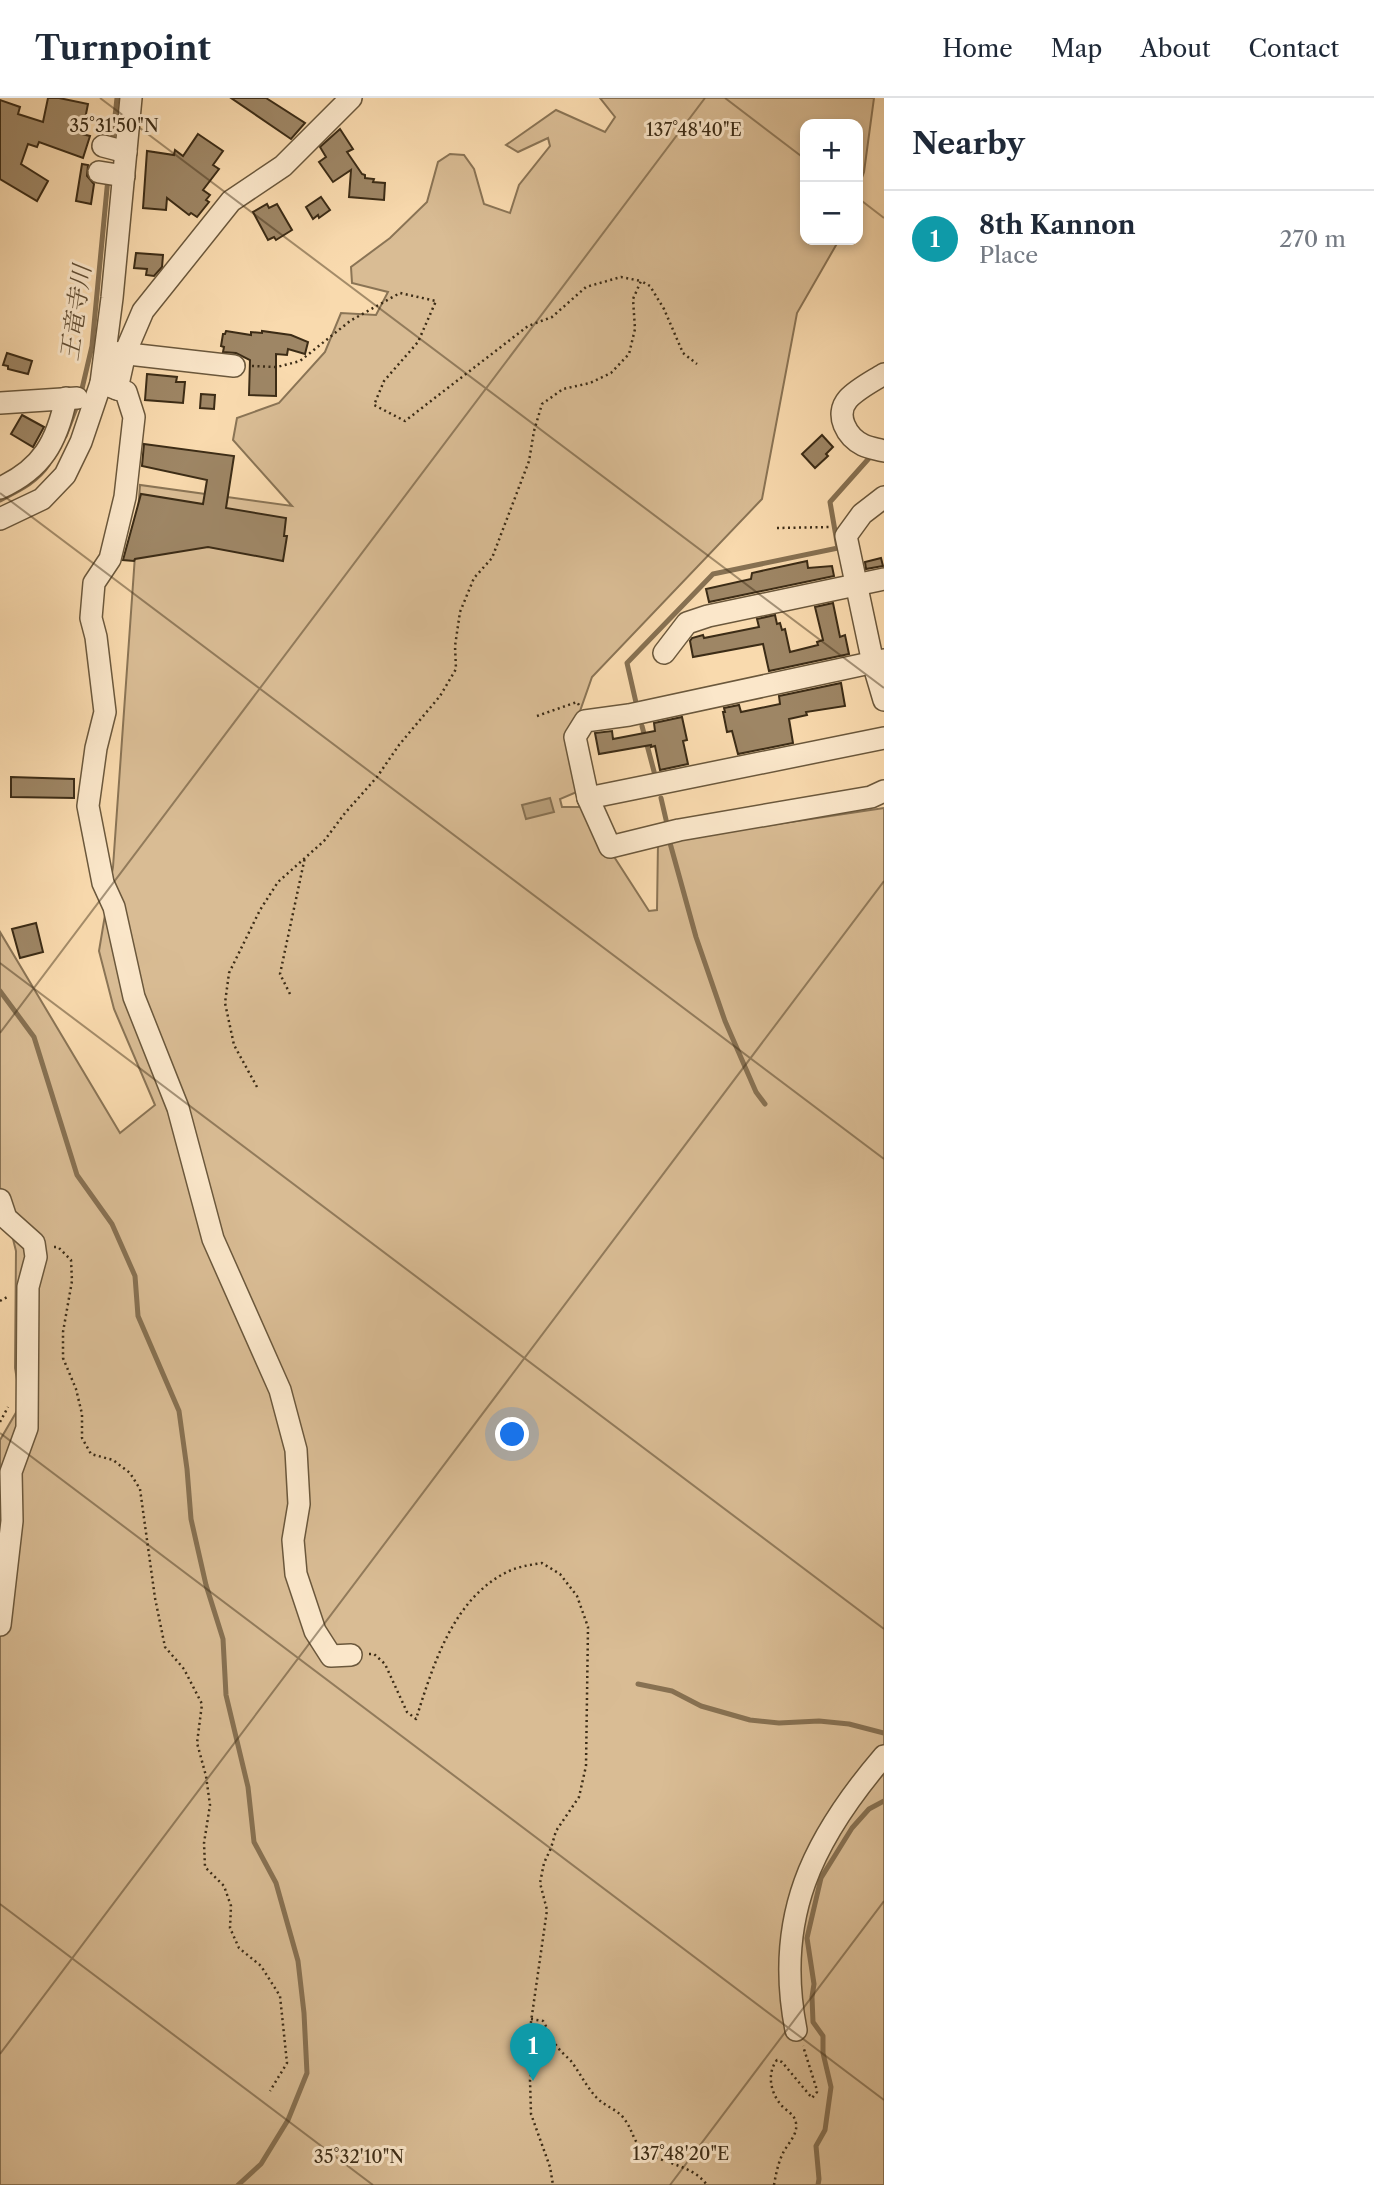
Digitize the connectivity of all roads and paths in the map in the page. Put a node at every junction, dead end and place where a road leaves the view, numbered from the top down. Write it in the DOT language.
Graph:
graph roads {
  1 [pos="131,98"];
  2 [pos="351,98"];
  3 [pos="641,281"];
  4 [pos="112,298"];
  5 [pos="143,311"];
  6 [pos="116,352"];
  7 [pos="697,364"];
  8 [pos="234,366"];
  9 [pos="884,374"];
  10 [pos="91,394"];
  11 [pos="0,403"];
  12 [pos="884,451"];
  13 [pos="0,488"];
  14 [pos="884,498"];
  15 [pos="0,519"];
  16 [pos="825,527"];
  17 [pos="777,528"];
  18 [pos="884,579"];
  19 [pos="856,584"];
  20 [pos="664,653"];
  21 [pos="879,661"];
  22 [pos="884,700"];
  23 [pos="537,716"];
  24 [pos="585,722"];
  25 [pos="884,738"];
  26 [pos="884,791"];
  27 [pos="589,798"];
  28 [pos="305,857"];
  29 [pos="290,994"];
  30 [pos="257,1087"];
  31 [pos="0,1200"];
  32 [pos="34,1243"];
  33 [pos="0,1625"];
  34 [pos="351,1655"];
  35 [pos="884,1756"];
  36 [pos="531,2019"];
  37 [pos="796,2030"];
  38 [pos="270,2091"];
  39 [pos="552,2185"];
  40 [pos="707,2185"];
  41 [pos="774,2185"];
  1 -- 4 [label="street"];
  2 -- 5 [label="street"];
  3 -- 7 [label="path"];
  3 -- 8 [label="path"];
  3 -- 28 [label="path"];
  4 -- 5 [label="street"];
  4 -- 6 [label="street"];
  5 -- 6 [label="street"];
  6 -- 8 [label="street"];
  6 -- 10 [label="street"];
  9 -- 12 [label="street"];
  10 -- 11 [label="street"];
  10 -- 13 [label="street"];
  10 -- 15 [label="street"];
  10 -- 34 [label="street"];
  14 -- 19 [label="street"];
  16 -- 17 [label="path"];
  18 -- 19 [label="street"];
  19 -- 20 [label="street"];
  19 -- 21 [label="street"];
  21 -- 22 [label="street"];
  21 -- 24 [label="street"];
  23 -- 24 [label="path"];
  24 -- 27 [label="street"];
  25 -- 27 [label="street"];
  26 -- 27 [label="street"];
  28 -- 29 [label="path"];
  28 -- 30 [label="path"];
  31 -- 32 [label="street"];
  32 -- 33 [label="street"];
  32 -- 38 [label="path"];
  34 -- 36 [label="path"];
  35 -- 37 [label="street"];
  36 -- 39 [label="path"];
  36 -- 40 [label="path"];
  37 -- 41 [label="path"];
}
